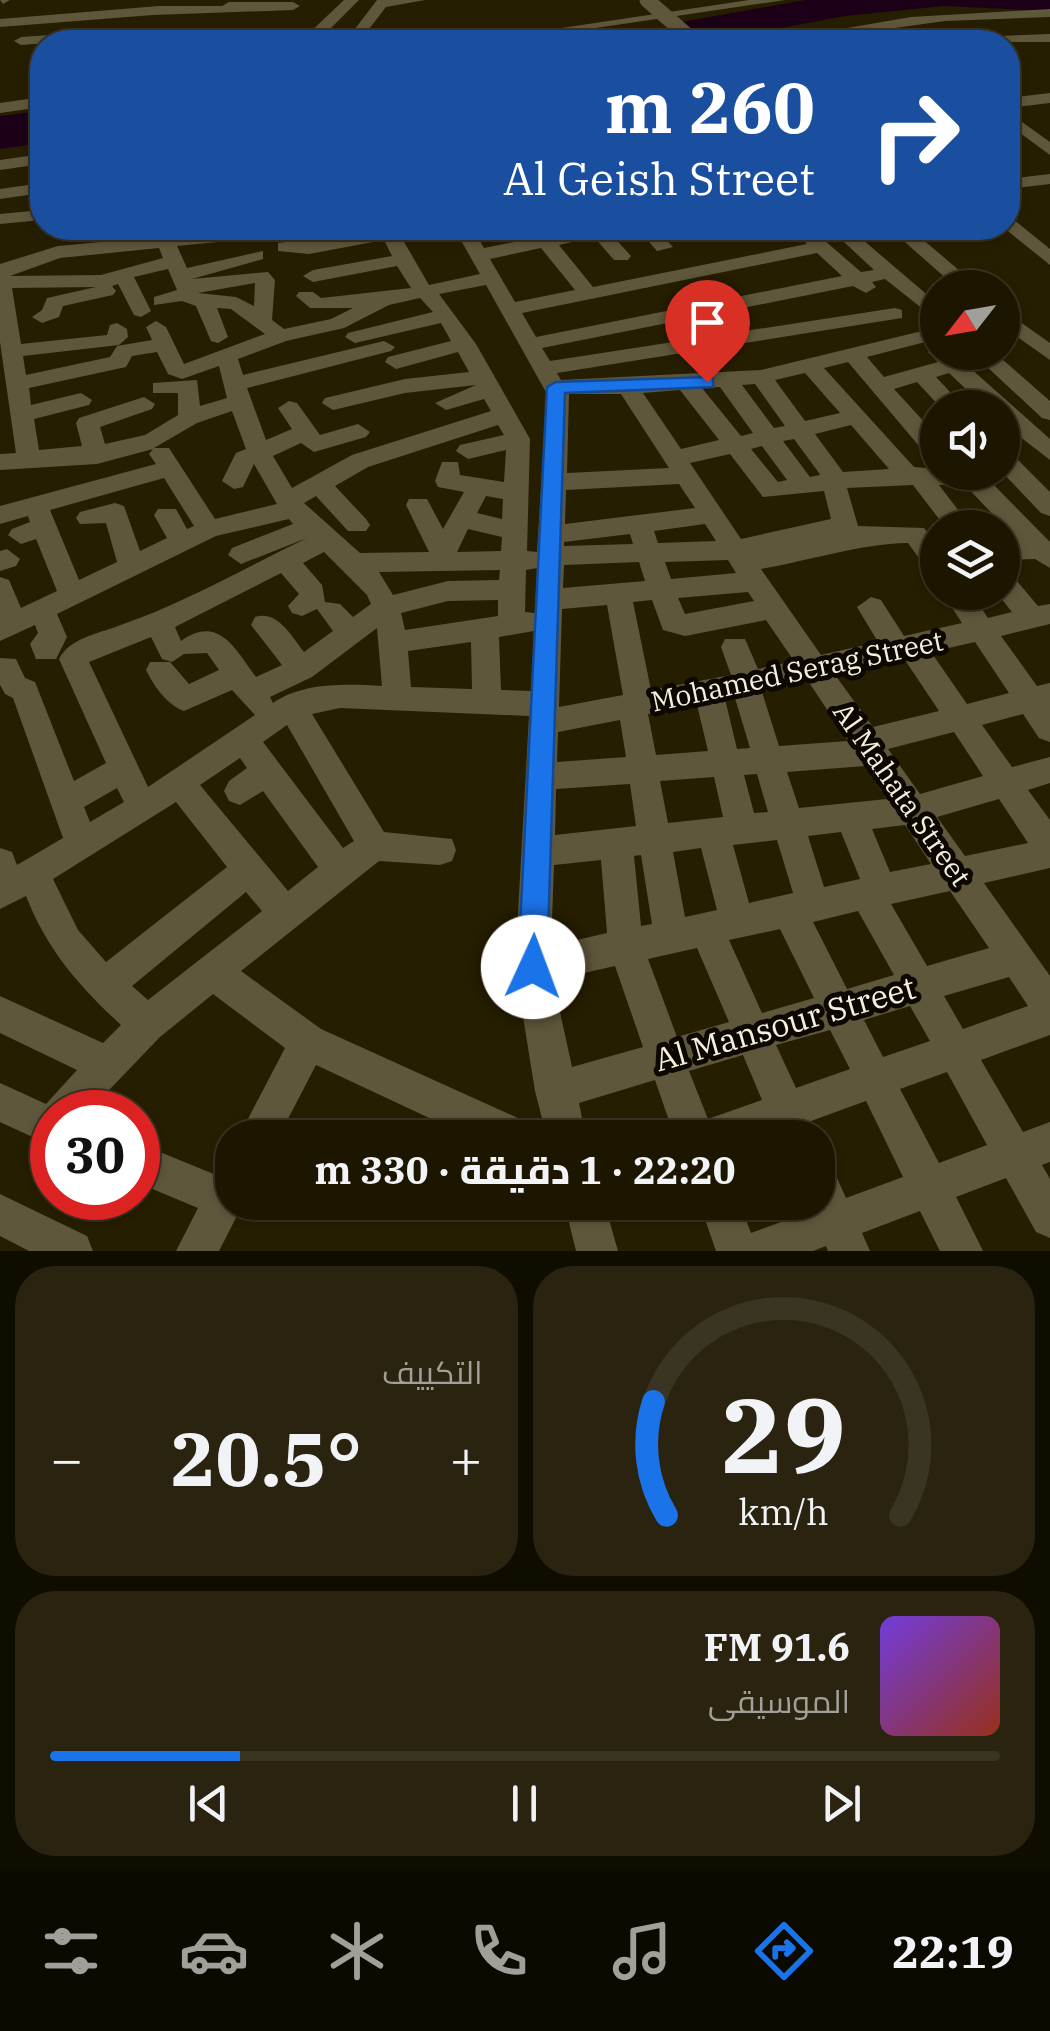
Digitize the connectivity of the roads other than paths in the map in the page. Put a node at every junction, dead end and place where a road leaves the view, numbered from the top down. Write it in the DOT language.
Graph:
graph roads {
  1 [pos="3,0"];
  2 [pos="141,0"];
  3 [pos="366,0"];
  4 [pos="418,0"];
  5 [pos="632,0"];
  6 [pos="647,0"];
  7 [pos="778,0"];
  8 [pos="383,1"];
  9 [pos="349,2"];
  10 [pos="697,5"];
  11 [pos="299,6"];
  12 [pos="202,8"];
  13 [pos="185,9"];
  14 [pos="228,9"];
  15 [pos="1,10"];
  16 [pos="159,10"];
  17 [pos="330,12"];
  18 [pos="1050,13"];
  19 [pos="650,18"];
  20 [pos="125,19"];
  21 [pos="314,20"];
  22 [pos="91,21"];
  23 [pos="0,22"];
  24 [pos="27,26"];
  25 [pos="56,27"];
  26 [pos="189,30"];
  27 [pos="269,30"];
  28 [pos="319,30"];
  29 [pos="342,30"];
  30 [pos="361,30"];
  31 [pos="562,30"];
  32 [pos="681,30"];
  33 [pos="867,30"];
  34 [pos="0,36"];
  35 [pos="1050,38"];
  36 [pos="1020,39"];
  37 [pos="1020,42"];
  38 [pos="1042,54"];
  39 [pos="1050,98"];
  40 [pos="30,104"];
  41 [pos="0,108"];
  42 [pos="1020,110"];
  43 [pos="1020,115"];
  44 [pos="1050,116"];
  45 [pos="1020,124"];
  46 [pos="1046,144"];
  47 [pos="1020,145"];
  48 [pos="30,161"];
  49 [pos="1050,163"];
  50 [pos="0,165"];
  51 [pos="1020,165"];
  52 [pos="1050,179"];
  53 [pos="1020,183"];
  54 [pos="1020,185"];
  55 [pos="30,190"];
  56 [pos="0,194"];
  57 [pos="1050,204"];
  58 [pos="6,219"];
  59 [pos="1020,232"];
  60 [pos="58,240"];
  61 [pos="274,240"];
  62 [pos="471,240"];
  63 [pos="529,240"];
  64 [pos="554,240"];
  65 [pos="611,240"];
  66 [pos="657,240"];
  67 [pos="808,240"];
  68 [pos="813,240"];
  69 [pos="851,240"];
  70 [pos="914,240"];
  71 [pos="395,241"];
  72 [pos="7,244"];
  73 [pos="664,247"];
  74 [pos="102,248"];
  75 [pos="285,248"];
  76 [pos="58,252"];
  77 [pos="480,254"];
  78 [pos="256,255"];
  79 [pos="622,256"];
  80 [pos="1050,259"];
  81 [pos="949,270"];
  82 [pos="888,273"];
  83 [pos="495,277"];
  84 [pos="240,278"];
  85 [pos="858,280"];
  86 [pos="114,281"];
  87 [pos="187,282"];
  88 [pos="2,283"];
  89 [pos="302,286"];
  90 [pos="264,290"];
  91 [pos="426,290"];
  92 [pos="588,293"];
  93 [pos="920,300"];
  94 [pos="161,301"];
  95 [pos="236,303"];
  96 [pos="511,309"];
  97 [pos="895,314"];
  98 [pos="183,315"];
  99 [pos="447,315"];
  100 [pos="42,317"];
  101 [pos="263,319"];
  102 [pos="154,328"];
  103 [pos="1020,329"];
  104 [pos="386,332"];
  105 [pos="280,336"];
  106 [pos="465,344"];
  107 [pos="532,344"];
  108 [pos="920,345"];
  109 [pos="882,347"];
  110 [pos="222,348"];
  111 [pos="1047,349"];
  112 [pos="853,355"];
  113 [pos="920,355"];
  114 [pos="920,355"];
  115 [pos="9,360"];
  116 [pos="920,363"];
  117 [pos="810,366"];
  118 [pos="947,370"];
  119 [pos="1001,370"];
  120 [pos="761,377"];
  121 [pos="309,378"];
  122 [pos="728,381"];
  123 [pos="486,384"];
  124 [pos="686,384"];
  125 [pos="879,386"];
  126 [pos="628,388"];
  127 [pos="973,390"];
  128 [pos="553,391"];
  129 [pos="1028,394"];
  130 [pos="152,396"];
  131 [pos="1020,397"];
  132 [pos="239,398"];
  133 [pos="281,399"];
  134 [pos="446,403"];
  135 [pos="901,411"];
  136 [pos="1050,413"];
  137 [pos="14,414"];
  138 [pos="394,417"];
  139 [pos="189,418"];
  140 [pos="858,419"];
  141 [pos="920,423"];
  142 [pos="512,427"];
  143 [pos="1020,428"];
  144 [pos="800,429"];
  145 [pos="304,432"];
  146 [pos="346,436"];
  147 [pos="768,437"];
  148 [pos="155,439"];
  149 [pos="733,445"];
  150 [pos="1046,449"];
  151 [pos="259,450"];
  152 [pos="1020,454"];
  153 [pos="97,456"];
  154 [pos="360,461"];
  155 [pos="9,463"];
  156 [pos="678,468"];
  157 [pos="169,469"];
  158 [pos="1020,473"];
  159 [pos="912,474"];
  160 [pos="920,474"];
  161 [pos="234,481"];
  162 [pos="835,481"];
  163 [pos="555,482"];
  164 [pos="318,484"];
  165 [pos="796,490"];
  166 [pos="986,490"];
  167 [pos="1044,494"];
  168 [pos="996,500"];
  169 [pos="470,502"];
  170 [pos="418,505"];
  171 [pos="944,510"];
  172 [pos="517,511"];
  173 [pos="0,515"];
  174 [pos="167,515"];
  175 [pos="710,515"];
  176 [pos="89,518"];
  177 [pos="34,522"];
  178 [pos="358,524"];
  179 [pos="639,524"];
  180 [pos="209,529"];
  181 [pos="298,529"];
  182 [pos="845,530"];
  183 [pos="920,541"];
  184 [pos="182,543"];
  185 [pos="549,550"];
  186 [pos="1020,552"];
  187 [pos="649,553"];
  188 [pos="1046,554"];
  189 [pos="442,556"];
  190 [pos="514,560"];
  191 [pos="357,563"];
  192 [pos="744,564"];
  193 [pos="132,568"];
  194 [pos="102,584"];
  195 [pos="0,588"];
  196 [pos="513,590"];
  197 [pos="660,590"];
  198 [pos="618,594"];
  199 [pos="1020,598"];
  200 [pos="74,605"];
  201 [pos="871,607"];
  202 [pos="386,608"];
  203 [pos="773,608"];
  204 [pos="114,609"];
  205 [pos="169,610"];
  206 [pos="547,610"];
  207 [pos="967,610"];
  208 [pos="1043,621"];
  209 [pos="265,625"];
  210 [pos="498,625"];
  211 [pos="980,631"];
  212 [pos="353,634"];
  213 [pos="31,640"];
  214 [pos="391,643"];
  215 [pos="735,648"];
  216 [pos="905,650"];
  217 [pos="175,656"];
  218 [pos="302,669"];
  219 [pos="815,670"];
  220 [pos="748,684"];
  221 [pos="708,691"];
  222 [pos="262,697"];
  223 [pos="1040,697"];
  224 [pos="397,698"];
  225 [pos="487,701"];
  226 [pos="636,705"];
  227 [pos="544,713"];
  228 [pos="960,718"];
  229 [pos="1050,729"];
  230 [pos="242,737"];
  231 [pos="869,747"];
  232 [pos="768,760"];
  233 [pos="726,763"];
  234 [pos="124,769"];
  235 [pos="643,769"];
  236 [pos="1050,770"];
  237 [pos="266,771"];
  238 [pos="542,777"];
  239 [pos="179,783"];
  240 [pos="1006,783"];
  241 [pos="240,791"];
  242 [pos="66,801"];
  243 [pos="142,808"];
  244 [pos="912,810"];
  245 [pos="851,817"];
  246 [pos="788,824"];
  247 [pos="727,831"];
  248 [pos="654,839"];
  249 [pos="82,844"];
  250 [pos="616,844"];
  251 [pos="375,846"];
  252 [pos="440,850"];
  253 [pos="1050,850"];
  254 [pos="537,852"];
  255 [pos="249,869"];
  256 [pos="340,871"];
  257 [pos="956,873"];
  258 [pos="11,879"];
  259 [pos="874,891"];
  260 [pos="801,908"];
  261 [pos="283,911"];
  262 [pos="705,929"];
  263 [pos="626,947"];
  264 [pos="1030,964"];
  265 [pos="533,967"];
  266 [pos="210,971"];
  267 [pos="105,985"];
  268 [pos="918,986"];
  269 [pos="1050,1007"];
  270 [pos="839,1009"];
  271 [pos="0,1014"];
  272 [pos="1050,1016"];
  273 [pos="147,1024"];
  274 [pos="753,1034"];
  275 [pos="308,1042"];
  276 [pos="955,1050"];
  277 [pos="667,1059"];
  278 [pos="106,1064"];
  279 [pos="874,1079"];
  280 [pos="83,1090"];
  281 [pos="554,1091"];
  282 [pos="0,1102"];
  283 [pos="30,1113"];
  284 [pos="267,1120"];
  285 [pos="478,1120"];
  286 [pos="562,1120"];
  287 [pos="689,1120"];
  288 [pos="790,1120"];
  289 [pos="799,1120"];
  290 [pos="1032,1148"];
  291 [pos="160,1170"];
  292 [pos="215,1187"];
  293 [pos="929,1187"];
  294 [pos="0,1215"];
  295 [pos="215,1216"];
  296 [pos="1050,1218"];
  297 [pos="589,1220"];
  298 [pos="725,1220"];
  299 [pos="842,1236"];
  300 [pos="72,1251"];
  301 [pos="197,1251"];
  302 [pos="597,1251"];
  303 [pos="736,1251"];
  304 [pos="758,1251"];
  305 [pos="962,1251"];
  1 -- 15 [label="street"];
  2 -- 20 [label="street"];
  3 -- 29 [label="street"];
  4 -- 8 [label="street"];
  5 -- 19 [label="street"];
  6 -- 32 [label="street, bridge"];
  7 -- 10 [label="street"];
  8 -- 30 [label="street"];
  9 -- 17 [label="street"];
  10 -- 19 [label="street"];
  11 -- 14 [label="street"];
  11 -- 27 [label="street"];
  12 -- 13 [label="street"];
  12 -- 13 [label="street"];
  12 -- 14 [label="street"];
  12 -- 26 [label="street"];
  13 -- 16 [label="street"];
  15 -- 24 [label="street"];
  16 -- 20 [label="street"];
  17 -- 21 [label="street"];
  17 -- 28 [label="street"];
  18 -- 33 [label="street"];
  19 -- 31 [label="street"];
  20 -- 22 [label="street"];
  20 -- 22 [label="street"];
  22 -- 25 [label="street"];
  22 -- 25 [label="street"];
  23 -- 24 [label="street"];
  24 -- 25 [label="street"];
  24 -- 25 [label="street"];
  24 -- 25 [label="street"];
  24 -- 34 [label="street"];
  35 -- 36 [label="street"];
  37 -- 38 [label="street"];
  39 -- 42 [label="street"];
  40 -- 41 [label="street"];
  43 -- 44 [label="street"];
  45 -- 46 [label="street"];
  46 -- 47 [label="street"];
  48 -- 50 [label="street"];
  49 -- 51 [label="street"];
  52 -- 53 [label="street"];
  54 -- 57 [label="street"];
  55 -- 56 [label="street"];
  58 -- 72 [label="street"];
  59 -- 80 [label="street"];
  60 -- 76 [label="street"];
  61 -- 87 [label="street"];
  62 -- 77 [label="street"];
  63 -- 77 [label="street"];
  64 -- 92 [label="street"];
  65 -- 79 [label="street"];
  66 -- 73 [label="street"];
  67 -- 92 [label="street"];
  68 -- 85 [label="street"];
  69 -- 82 [label="street"];
  70 -- 81 [label="street"];
  71 -- 75 [label="street"];
  71 -- 89 [label="street"];
  71 -- 91 [label="street"];
  74 -- 76 [label="street"];
  74 -- 86 [label="street"];
  74 -- 87 [label="street"];
  76 -- 88 [label="street"];
  77 -- 83 [label="street"];
  78 -- 87 [label="street"];
  82 -- 85 [label="street"];
  82 -- 93 [label="street"];
  83 -- 91 [label="street"];
  83 -- 96 [label="street"];
  84 -- 87 [label="street"];
  84 -- 90 [label="street"];
  84 -- 95 [label="street"];
  85 -- 97 [label="street"];
  85 -- 107 [label="street"];
  86 -- 87 [label="street"];
  86 -- 88 [label="street"];
  86 -- 100 [label="street"];
  86 -- 102 [label="street"];
  86 -- 115 [label="street"];
  87 -- 94 [label="street"];
  87 -- 95 [label="street"];
  87 -- 98 [label="street"];
  87 -- 110 [label="street"];
  88 -- 115 [label="street"];
  89 -- 90 [label="street"];
  89 -- 104 [label="street"];
  90 -- 101 [label="street"];
  91 -- 99 [label="street"];
  91 -- 104 [label="street"];
  92 -- 96 [label="street"];
  95 -- 101 [label="street"];
  96 -- 107 [label="street"];
  97 -- 108 [label="street"];
  97 -- 128 [label="street"];
  99 -- 104 [label="street"];
  99 -- 106 [label="street"];
  101 -- 105 [label="street"];
  102 -- 110 [label="street"];
  102 -- 115 [label="street"];
  103 -- 111 [label="street"];
  104 -- 105 [label="street"];
  104 -- 106 [label="street"];
  104 -- 121 [label="street"];
  105 -- 110 [label="street"];
  106 -- 123 [label="street"];
  107 -- 128 [label="street"];
  109 -- 112 [label="street"];
  109 -- 113 [label="street"];
  109 -- 114 [label="street"];
  110 -- 132 [label="street"];
  112 -- 117 [label="street"];
  112 -- 125 [label="street"];
  115 -- 137 [label="street"];
  116 -- 125 [label="street"];
  117 -- 120 [label="street"];
  117 -- 140 [label="street"];
  118 -- 127 [label="street"];
  119 -- 129 [label="street"];
  120 -- 122 [label="street"];
  120 -- 144 [label="street"];
  121 -- 132 [label="street"];
  121 -- 133 [label="street"];
  122 -- 124 [label="street"];
  122 -- 147 [label="street"];
  123 -- 134 [label="street"];
  123 -- 138 [label="street"];
  123 -- 142 [label="street"];
  124 -- 126 [label="street"];
  124 -- 149 [label="street"];
  125 -- 135 [label="street"];
  126 -- 128 [label="street"];
  126 -- 156 [label="street, Al Mahata Street"];
  128 -- 142 [label="street"];
  128 -- 163 [label="street"];
  129 -- 131 [label="street"];
  129 -- 136 [label="street"];
  130 -- 137 [label="street"];
  130 -- 139 [label="street"];
  130 -- 148 [label="street"];
  130 -- 153 [label="street"];
  132 -- 133 [label="street"];
  132 -- 139 [label="street"];
  132 -- 151 [label="street"];
  133 -- 145 [label="street"];
  135 -- 140 [label="street"];
  135 -- 141 [label="street"];
  137 -- 155 [label="street"];
  138 -- 142 [label="street"];
  138 -- 146 [label="street"];
  138 -- 154 [label="street"];
  139 -- 148 [label="street"];
  140 -- 144 [label="street"];
  140 -- 159 [label="street"];
  142 -- 169 [label="street"];
  142 -- 172 [label="street"];
  143 -- 150 [label="street"];
  144 -- 147 [label="street"];
  144 -- 162 [label="street"];
  145 -- 146 [label="street"];
  145 -- 151 [label="street"];
  146 -- 154 [label="street"];
  147 -- 149 [label="street"];
  147 -- 165 [label="street"];
  148 -- 153 [label="street"];
  148 -- 157 [label="street"];
  149 -- 156 [label="street"];
  149 -- 165 [label="street"];
  150 -- 152 [label="street"];
  151 -- 161 [label="street"];
  151 -- 181 [label="street"];
  153 -- 155 [label="street"];
  154 -- 164 [label="street"];
  156 -- 163 [label="street"];
  156 -- 175 [label="street, Al Mahata Street"];
  157 -- 177 [label="street"];
  157 -- 180 [label="street"];
  158 -- 167 [label="street"];
  159 -- 160 [label="street"];
  159 -- 162 [label="street"];
  159 -- 171 [label="street"];
  162 -- 165 [label="street"];
  162 -- 182 [label="street"];
  163 -- 185 [label="street"];
  164 -- 178 [label="street"];
  164 -- 181 [label="street"];
  166 -- 168 [label="street"];
  167 -- 168 [label="street"];
  168 -- 188 [label="street"];
  169 -- 172 [label="street"];
  169 -- 172 [label="street"];
  169 -- 189 [label="street"];
  170 -- 189 [label="street"];
  172 -- 190 [label="street"];
  173 -- 177 [label="street"];
  174 -- 184 [label="street"];
  175 -- 179 [label="street"];
  175 -- 192 [label="street, Al Mahata Street"];
  176 -- 193 [label="street"];
  177 -- 200 [label="street"];
  179 -- 185 [label="street"];
  179 -- 187 [label="street"];
  180 -- 181 [label="street"];
  180 -- 184 [label="street"];
  181 -- 191 [label="street"];
  181 -- 205 [label="street"];
  181 -- 212 [label="street"];
  182 -- 183 [label="street"];
  182 -- 192 [label="street"];
  184 -- 193 [label="street"];
  185 -- 187 [label="street"];
  185 -- 190 [label="street"];
  185 -- 206 [label="street"];
  186 -- 188 [label="street"];
  187 -- 192 [label="street"];
  187 -- 197 [label="street"];
  189 -- 190 [label="street"];
  189 -- 191 [label="street"];
  190 -- 196 [label="street"];
  191 -- 202 [label="street"];
  192 -- 197 [label="street"];
  192 -- 203 [label="street, Al Mahata Street"];
  193 -- 194 [label="street"];
  194 -- 200 [label="street"];
  194 -- 204 [label="street"];
  195 -- 213 [label="street"];
  196 -- 202 [label="street"];
  196 -- 210 [label="street"];
  197 -- 198 [label="street"];
  197 -- 203 [label="street"];
  198 -- 206 [label="street"];
  198 -- 226 [label="street"];
  199 -- 208 [label="street"];
  200 -- 213 [label="street"];
  201 -- 216 [label="street"];
  202 -- 212 [label="street"];
  202 -- 214 [label="street"];
  203 -- 219 [label="street, Al Mahata Street"];
  205 -- 213 [label="street"];
  205 -- 217 [label="street"];
  206 -- 210 [label="street"];
  206 -- 227 [label="street"];
  207 -- 211 [label="street"];
  208 -- 211 [label="street, Mohamed Serag Street"];
  209 -- 218 [label="street"];
  210 -- 214 [label="street"];
  210 -- 225 [label="street"];
  211 -- 216 [label="street, Mohamed Serag Street"];
  211 -- 223 [label="street"];
  212 -- 218 [label="street"];
  213 -- 234 [label="street"];
  213 -- 242 [label="street"];
  214 -- 224 [label="street"];
  215 -- 220 [label="street"];
  216 -- 219 [label="street, Mohamed Serag Street"];
  216 -- 228 [label="street"];
  217 -- 222 [label="street"];
  217 -- 222 [label="street"];
  218 -- 222 [label="street"];
  219 -- 220 [label="street, Mohamed Serag Street"];
  219 -- 231 [label="street, Al Mahata Street"];
  220 -- 221 [label="street, Mohamed Serag Street"];
  220 -- 232 [label="street"];
  221 -- 226 [label="street, Mohamed Serag Street"];
  221 -- 233 [label="street"];
  222 -- 224 [label="street, Mohamed Serag Street"];
  222 -- 230 [label="street"];
  222 -- 251 [label="street"];
  223 -- 228 [label="street"];
  223 -- 229 [label="street"];
  224 -- 225 [label="street, Mohamed Serag Street"];
  225 -- 227 [label="street, Mohamed Serag Street"];
  226 -- 227 [label="street, Mohamed Serag Street"];
  226 -- 235 [label="street"];
  227 -- 238 [label="street"];
  228 -- 231 [label="street"];
  228 -- 240 [label="street"];
  230 -- 237 [label="street"];
  230 -- 239 [label="street"];
  231 -- 232 [label="street"];
  231 -- 244 [label="street, Al Mahata Street"];
  232 -- 233 [label="street"];
  232 -- 246 [label="street"];
  233 -- 235 [label="street"];
  233 -- 247 [label="street"];
  234 -- 242 [label="street"];
  234 -- 243 [label="street"];
  235 -- 238 [label="street"];
  235 -- 248 [label="street"];
  236 -- 240 [label="street"];
  237 -- 241 [label="street"];
  237 -- 256 [label="street"];
  238 -- 254 [label="street"];
  239 -- 243 [label="street"];
  239 -- 255 [label="street"];
  240 -- 244 [label="street"];
  240 -- 253 [label="street"];
  242 -- 249 [label="street"];
  243 -- 249 [label="street"];
  244 -- 245 [label="street"];
  244 -- 257 [label="street, Al Mahata Street"];
  245 -- 246 [label="street"];
  245 -- 259 [label="street"];
  246 -- 247 [label="street"];
  246 -- 260 [label="street"];
  247 -- 248 [label="street"];
  247 -- 262 [label="street"];
  248 -- 250 [label="street"];
  248 -- 262 [label="street"];
  249 -- 258 [label="street"];
  250 -- 254 [label="street"];
  250 -- 263 [label="street"];
  251 -- 252 [label="street"];
  251 -- 256 [label="street"];
  253 -- 257 [label="street"];
  254 -- 265 [label="street"];
  255 -- 261 [label="street"];
  255 -- 267 [label="street"];
  256 -- 261 [label="street"];
  257 -- 259 [label="street"];
  257 -- 264 [label="street, Al Mahata Street"];
  258 -- 267 [label="street"];
  259 -- 260 [label="street"];
  259 -- 268 [label="street"];
  260 -- 262 [label="street"];
  260 -- 270 [label="street"];
  261 -- 266 [label="street"];
  262 -- 263 [label="street"];
  262 -- 274 [label="street"];
  263 -- 265 [label="street"];
  263 -- 277 [label="street"];
  264 -- 268 [label="street, Al Mansour Street"];
  264 -- 269 [label="street, Al Mahata Street"];
  265 -- 281 [label="street"];
  266 -- 273 [label="street"];
  266 -- 275 [label="street"];
  267 -- 273 [label="street"];
  268 -- 270 [label="street, Al Mansour Street"];
  268 -- 276 [label="street"];
  270 -- 274 [label="street, Al Mansour Street"];
  270 -- 279 [label="street"];
  271 -- 278 [label="street"];
  272 -- 276 [label="street"];
  273 -- 278 [label="street"];
  274 -- 277 [label="street, Al Mansour Street"];
  274 -- 288 [label="street"];
  275 -- 284 [label="street"];
  275 -- 285 [label="street"];
  276 -- 279 [label="street"];
  276 -- 290 [label="street"];
  277 -- 281 [label="street, Al Mansour Street"];
  277 -- 287 [label="street"];
  278 -- 280 [label="street"];
  279 -- 289 [label="street"];
  279 -- 293 [label="street"];
  281 -- 286 [label="street"];
  282 -- 283 [label="street"];
  290 -- 293 [label="street"];
  290 -- 296 [label="street"];
  291 -- 292 [label="street"];
  293 -- 299 [label="street"];
  293 -- 305 [label="street"];
  294 -- 300 [label="street"];
  295 -- 301 [label="street"];
  297 -- 302 [label="street"];
  298 -- 303 [label="street"];
  299 -- 304 [label="street"];
}
